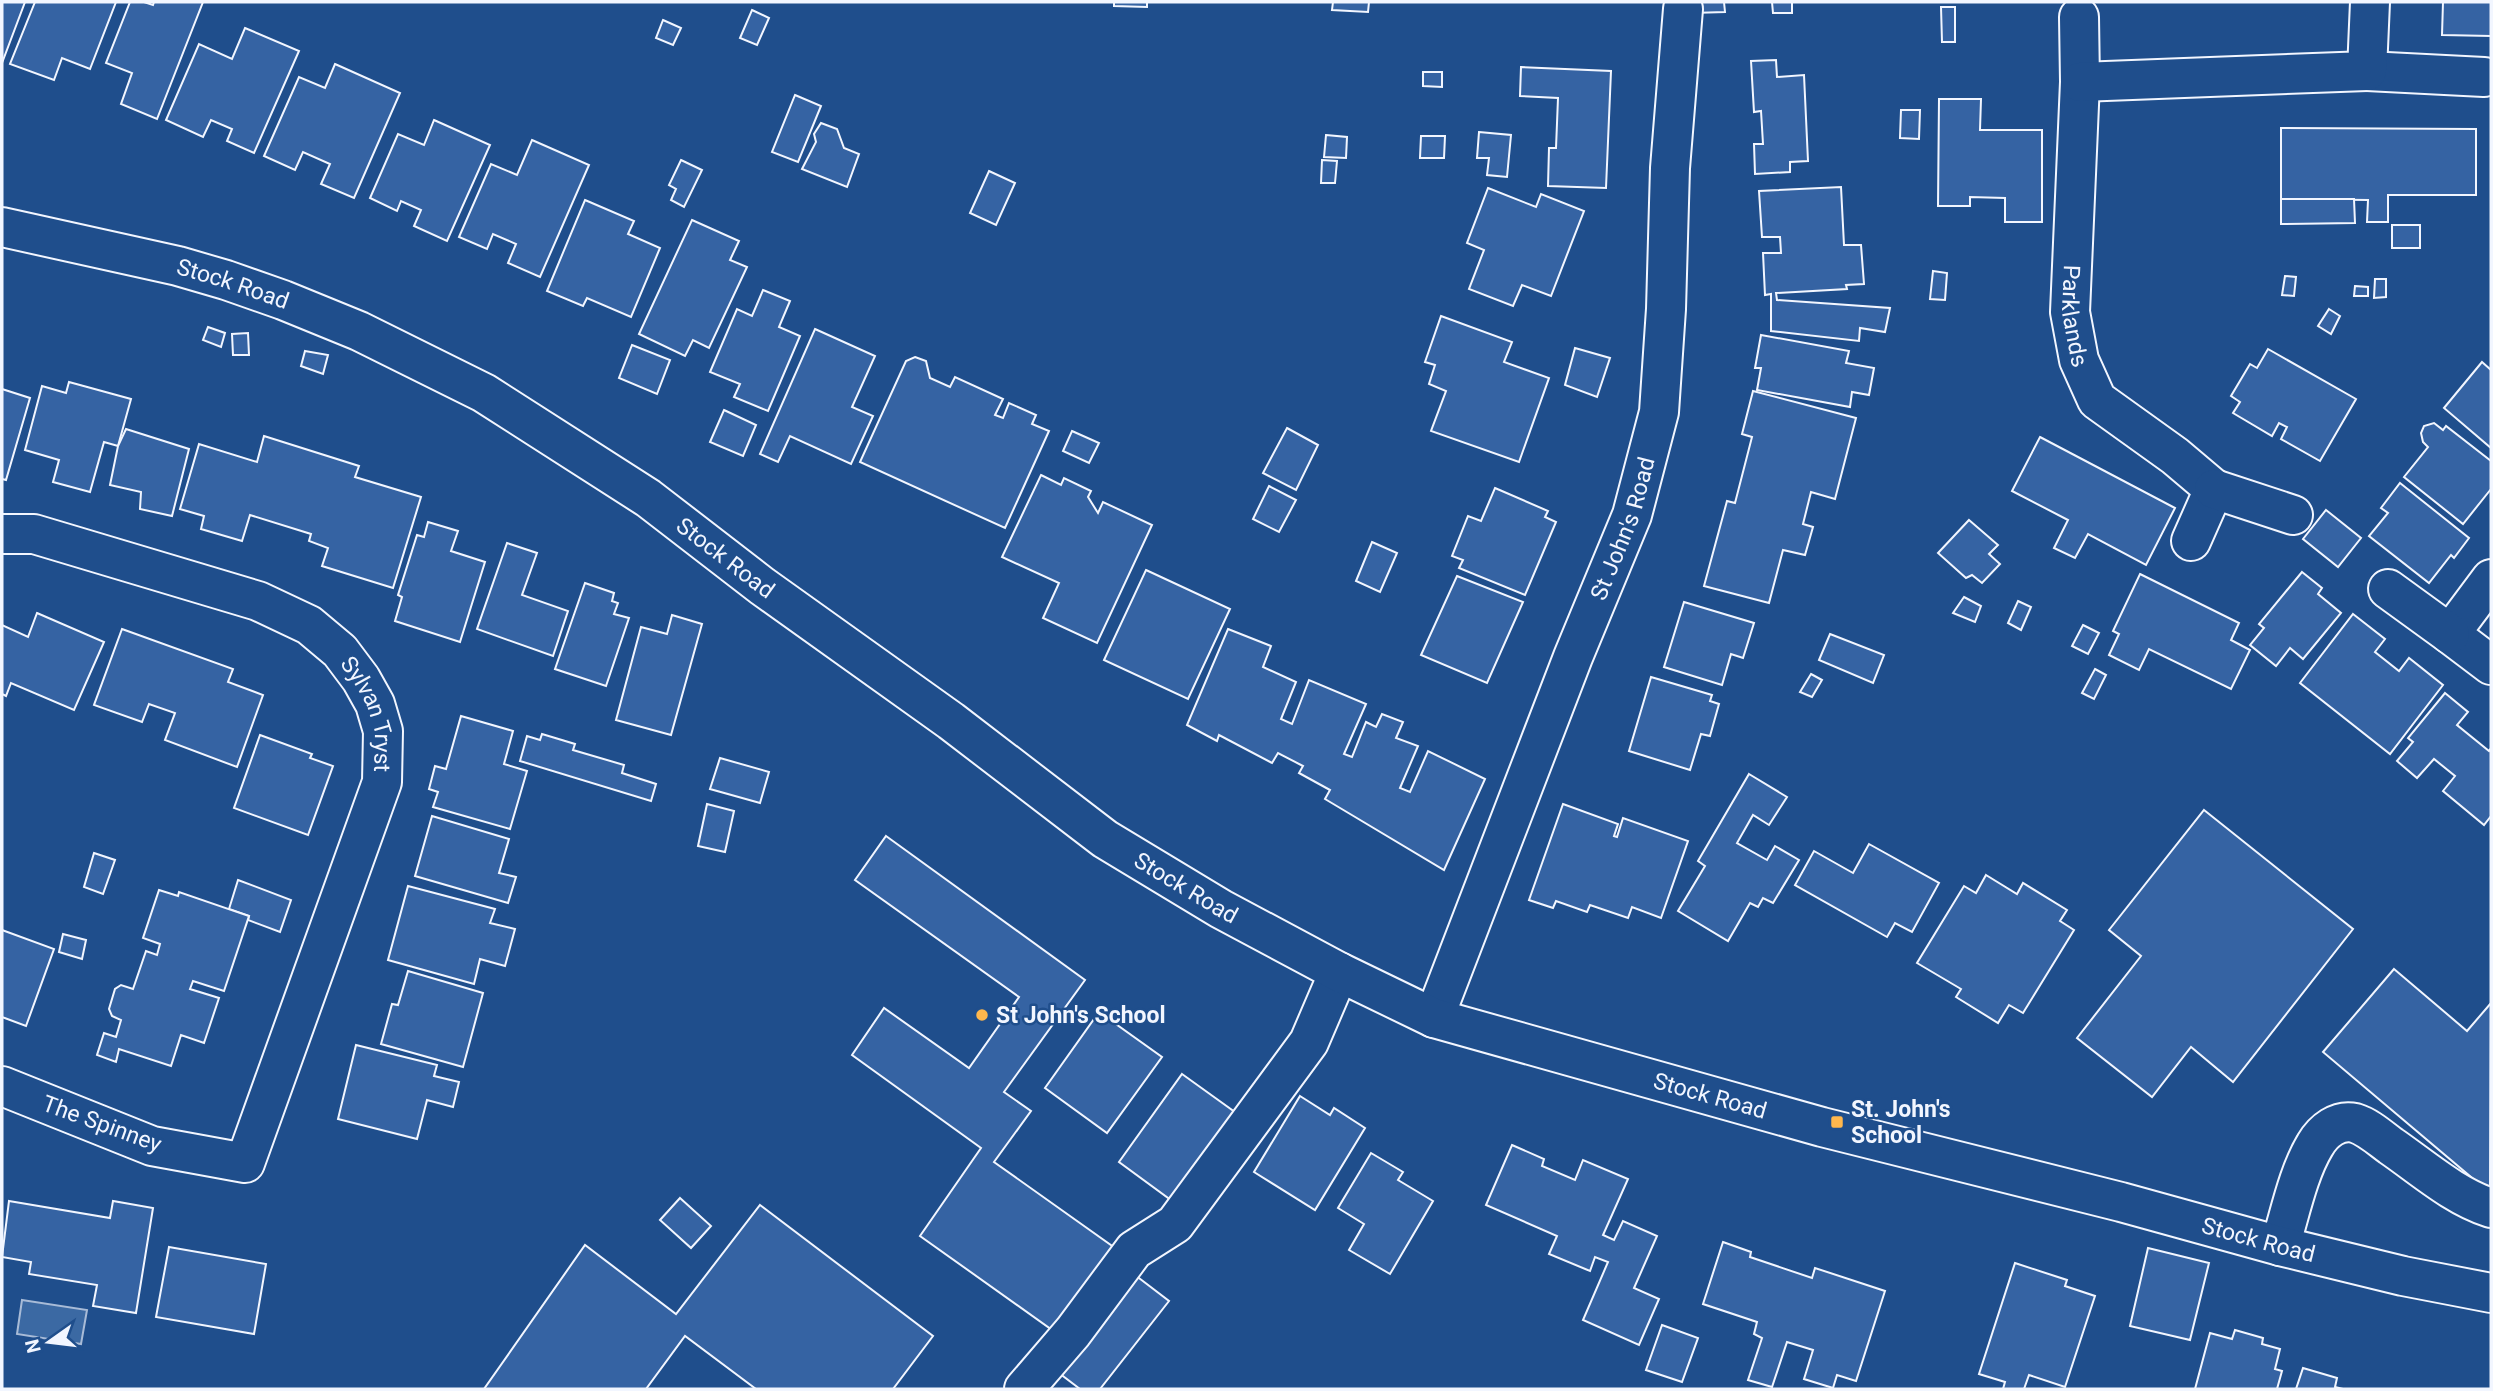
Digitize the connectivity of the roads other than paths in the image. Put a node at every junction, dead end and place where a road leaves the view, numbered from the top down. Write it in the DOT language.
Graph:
graph roads {
  1 [pos="2370,2"];
  2 [pos="1683,9"];
  3 [pos="2079,18"];
  4 [pos="2367,71"];
  5 [pos="2484,77"];
  6 [pos="2080,82"];
  7 [pos="2,227"];
  8 [pos="2214,489"];
  9 [pos="2292,515"];
  10 [pos="2,534"];
  11 [pos="2191,541"];
  12 [pos="2491,579"];
  13 [pos="2388,589"];
  14 [pos="2450,634"];
  15 [pos="2491,665"];
  16 [pos="1339,972"];
  17 [pos="1434,1018"];
  18 [pos="2,1086"];
  19 [pos="245,1163"];
  20 [pos="2491,1208"];
  21 [pos="2280,1246"];
  22 [pos="2491,1293"];
  23 [pos="1024,1389"];
  1 -- 4 [label="street"];
  2 -- 17 [label="street, St John's Road"];
  3 -- 6 [label="street, Parklands"];
  4 -- 5 [label="street"];
  4 -- 6 [label="street"];
  6 -- 8 [label="street, Parklands"];
  7 -- 16 [label="street, Stock Road"];
  8 -- 9 [label="street, Parklands"];
  8 -- 11 [label="street"];
  10 -- 19 [label="street, Sylvan Tryst"];
  12 -- 14 [label="street"];
  13 -- 14 [label="street"];
  14 -- 15 [label="street"];
  16 -- 17 [label="street, Stock Road"];
  16 -- 23 [label="street"];
  17 -- 21 [label="street, Stock Road"];
  18 -- 19 [label="street, The Spinney"];
  20 -- 21 [label="street"];
  21 -- 22 [label="street, Stock Road"];
}
